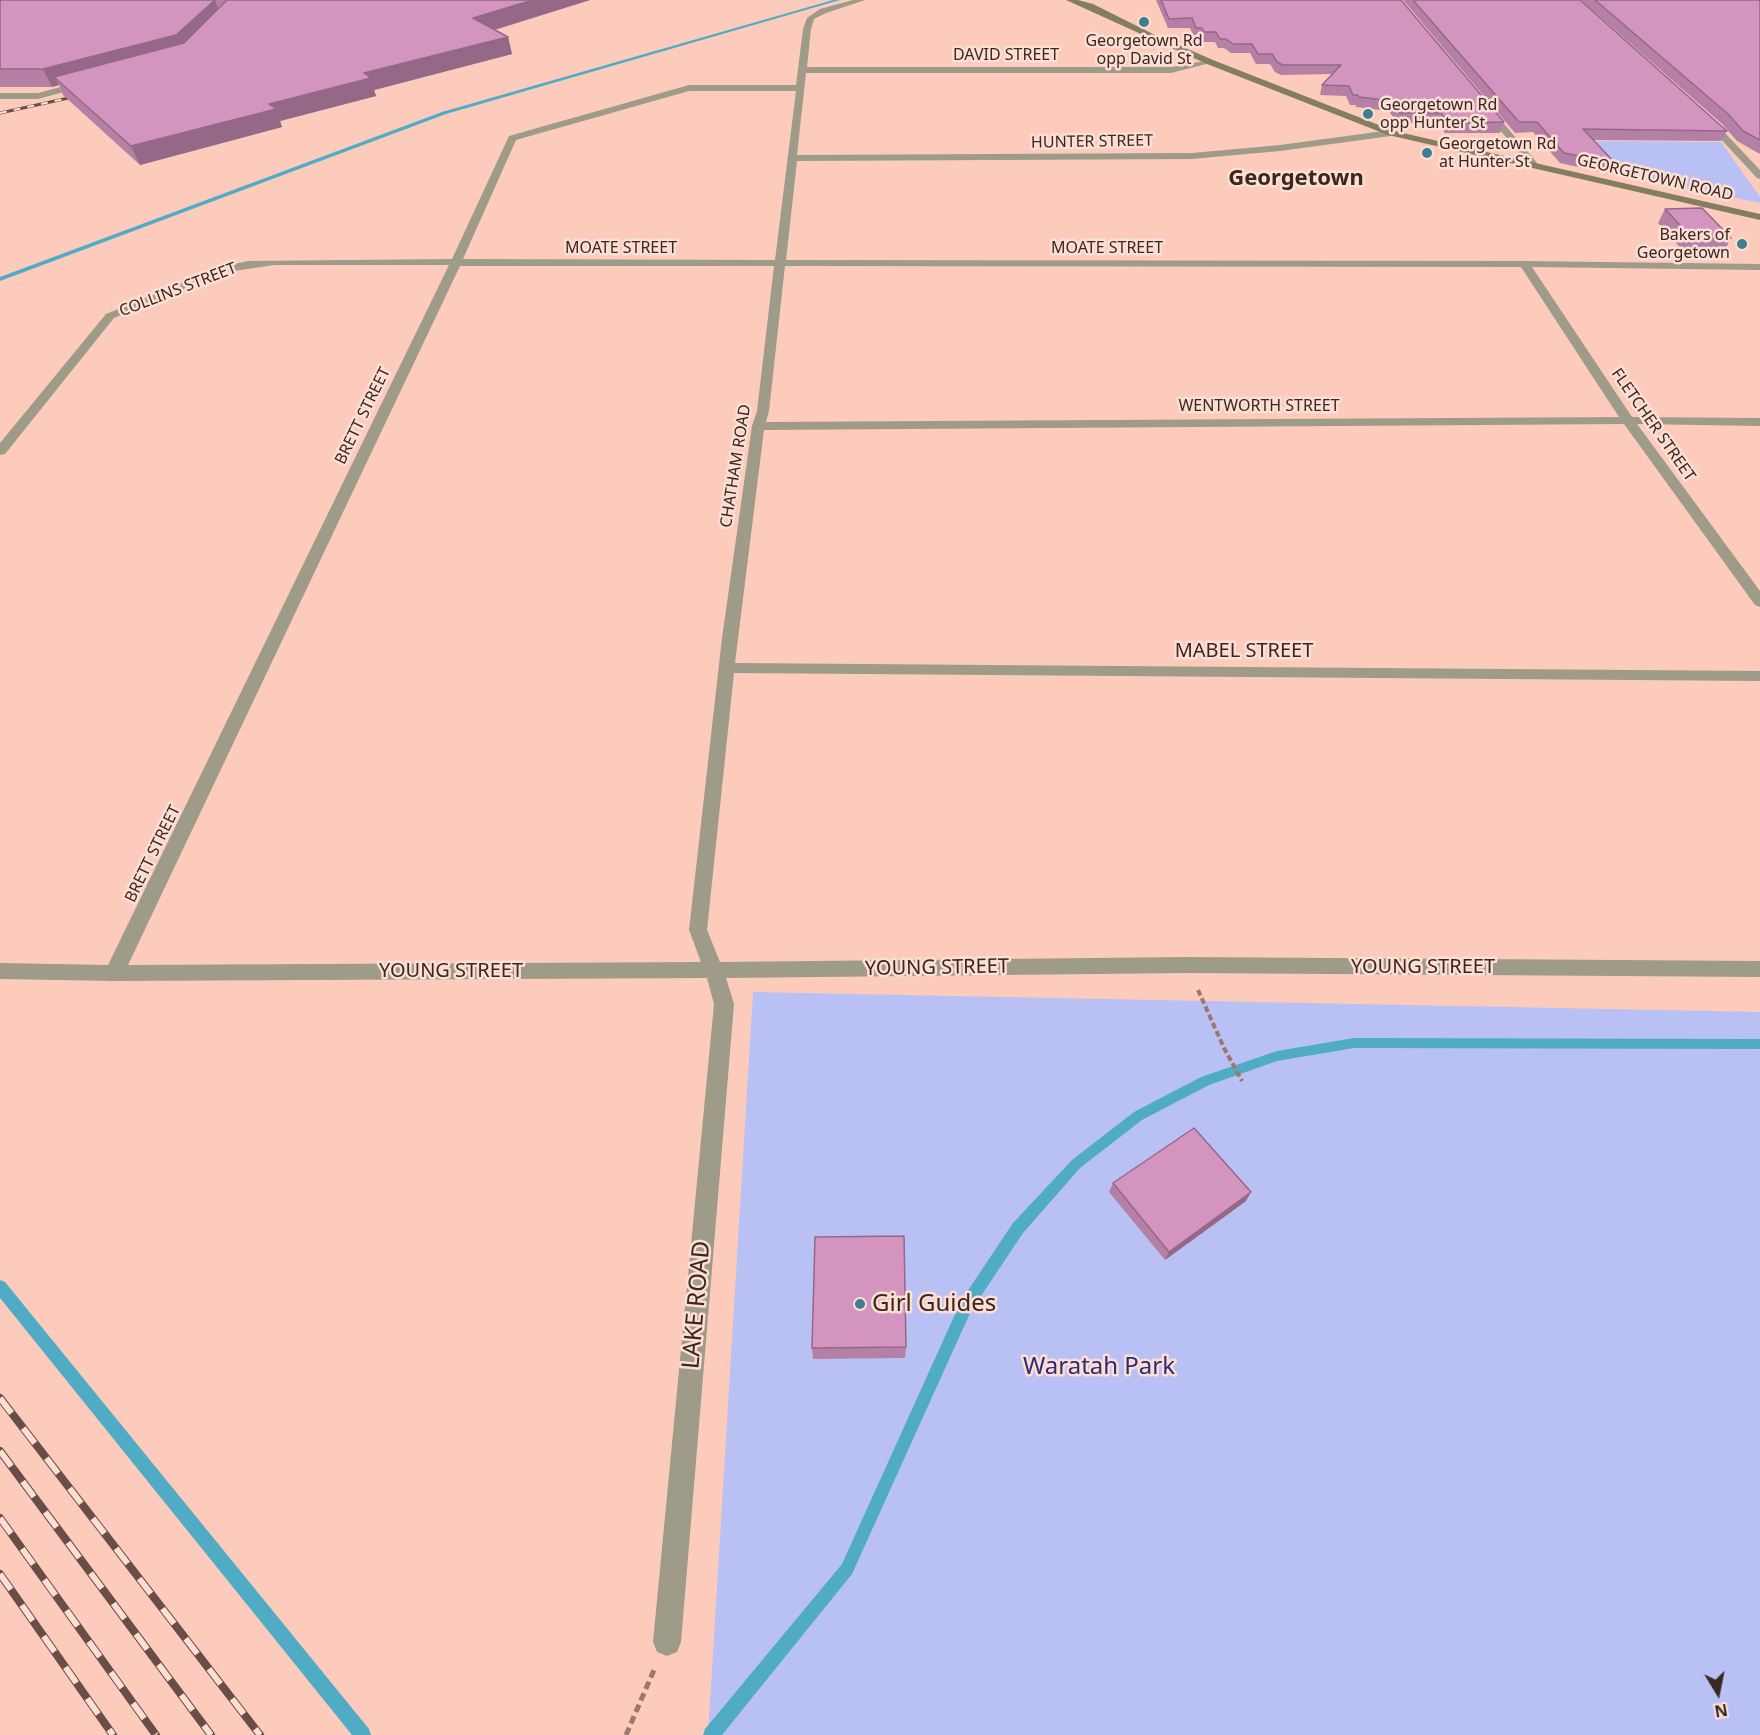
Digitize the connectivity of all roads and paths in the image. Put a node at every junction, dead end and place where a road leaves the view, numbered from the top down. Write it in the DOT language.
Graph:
graph roads {
  1 [pos="861,0"];
  2 [pos="1070,0"];
  3 [pos="1210,62"];
  4 [pos="801,70"];
  5 [pos="95,81"];
  6 [pos="799,88"];
  7 [pos="0,96"];
  8 [pos="1477,96"];
  9 [pos="1702,114"];
  10 [pos="1391,133"];
  11 [pos="792,158"];
  12 [pos="1535,166"];
  13 [pos="1760,176"];
  14 [pos="1760,217"];
  15 [pos="455,264"];
  16 [pos="779,264"];
  17 [pos="1524,264"];
  18 [pos="1760,267"];
  19 [pos="1629,422"];
  20 [pos="1760,422"];
  21 [pos="758,426"];
  22 [pos="0,451"];
  23 [pos="1760,602"];
  24 [pos="727,668"];
  25 [pos="1760,676"];
  26 [pos="1187,965"];
  27 [pos="1760,969"];
  28 [pos="714,970"];
  29 [pos="0,971"];
  30 [pos="114,973"];
  31 [pos="1242,1081"];
  32 [pos="667,1642"];
  33 [pos="626,1735"];
  1 -- 4 [label="street, CHATHAM ROAD"];
  2 -- 3 [label="street, GEORGETOWN ROAD"];
  3 -- 4 [label="street, DAVID STREET"];
  3 -- 10 [label="street, GEORGETOWN ROAD"];
  4 -- 6 [label="street, CHATHAM ROAD"];
  5 -- 7 [label="street"];
  6 -- 11 [label="street, CHATHAM ROAD"];
  6 -- 15 [label="street, BRETT STREET"];
  8 -- 12 [label="street"];
  9 -- 13 [label="street"];
  10 -- 11 [label="street, HUNTER STREET"];
  10 -- 12 [label="street, GEORGETOWN ROAD"];
  11 -- 16 [label="street, CHATHAM ROAD"];
  12 -- 14 [label="street, GEORGETOWN ROAD"];
  15 -- 16 [label="street, MOATE STREET"];
  15 -- 22 [label="street, COLLINS STREET"];
  15 -- 30 [label="street, BRETT STREET"];
  16 -- 17 [label="street, MOATE STREET"];
  16 -- 21 [label="street, CHATHAM ROAD"];
  17 -- 18 [label="street, MOATE STREET"];
  17 -- 19 [label="street, FLETCHER STREET"];
  19 -- 20 [label="street, WENTWORTH STREET"];
  19 -- 21 [label="street, WENTWORTH STREET"];
  19 -- 23 [label="street, FLETCHER STREET"];
  21 -- 24 [label="street, CHATHAM ROAD"];
  24 -- 25 [label="street, MABEL STREET"];
  24 -- 28 [label="street, CHATHAM ROAD"];
  26 -- 27 [label="street, YOUNG STREET"];
  26 -- 28 [label="street, YOUNG STREET"];
  26 -- 31 [label="path"];
  28 -- 30 [label="street, YOUNG STREET"];
  28 -- 32 [label="street, LAKE ROAD"];
  29 -- 30 [label="street"];
  32 -- 33 [label="path"];
}
